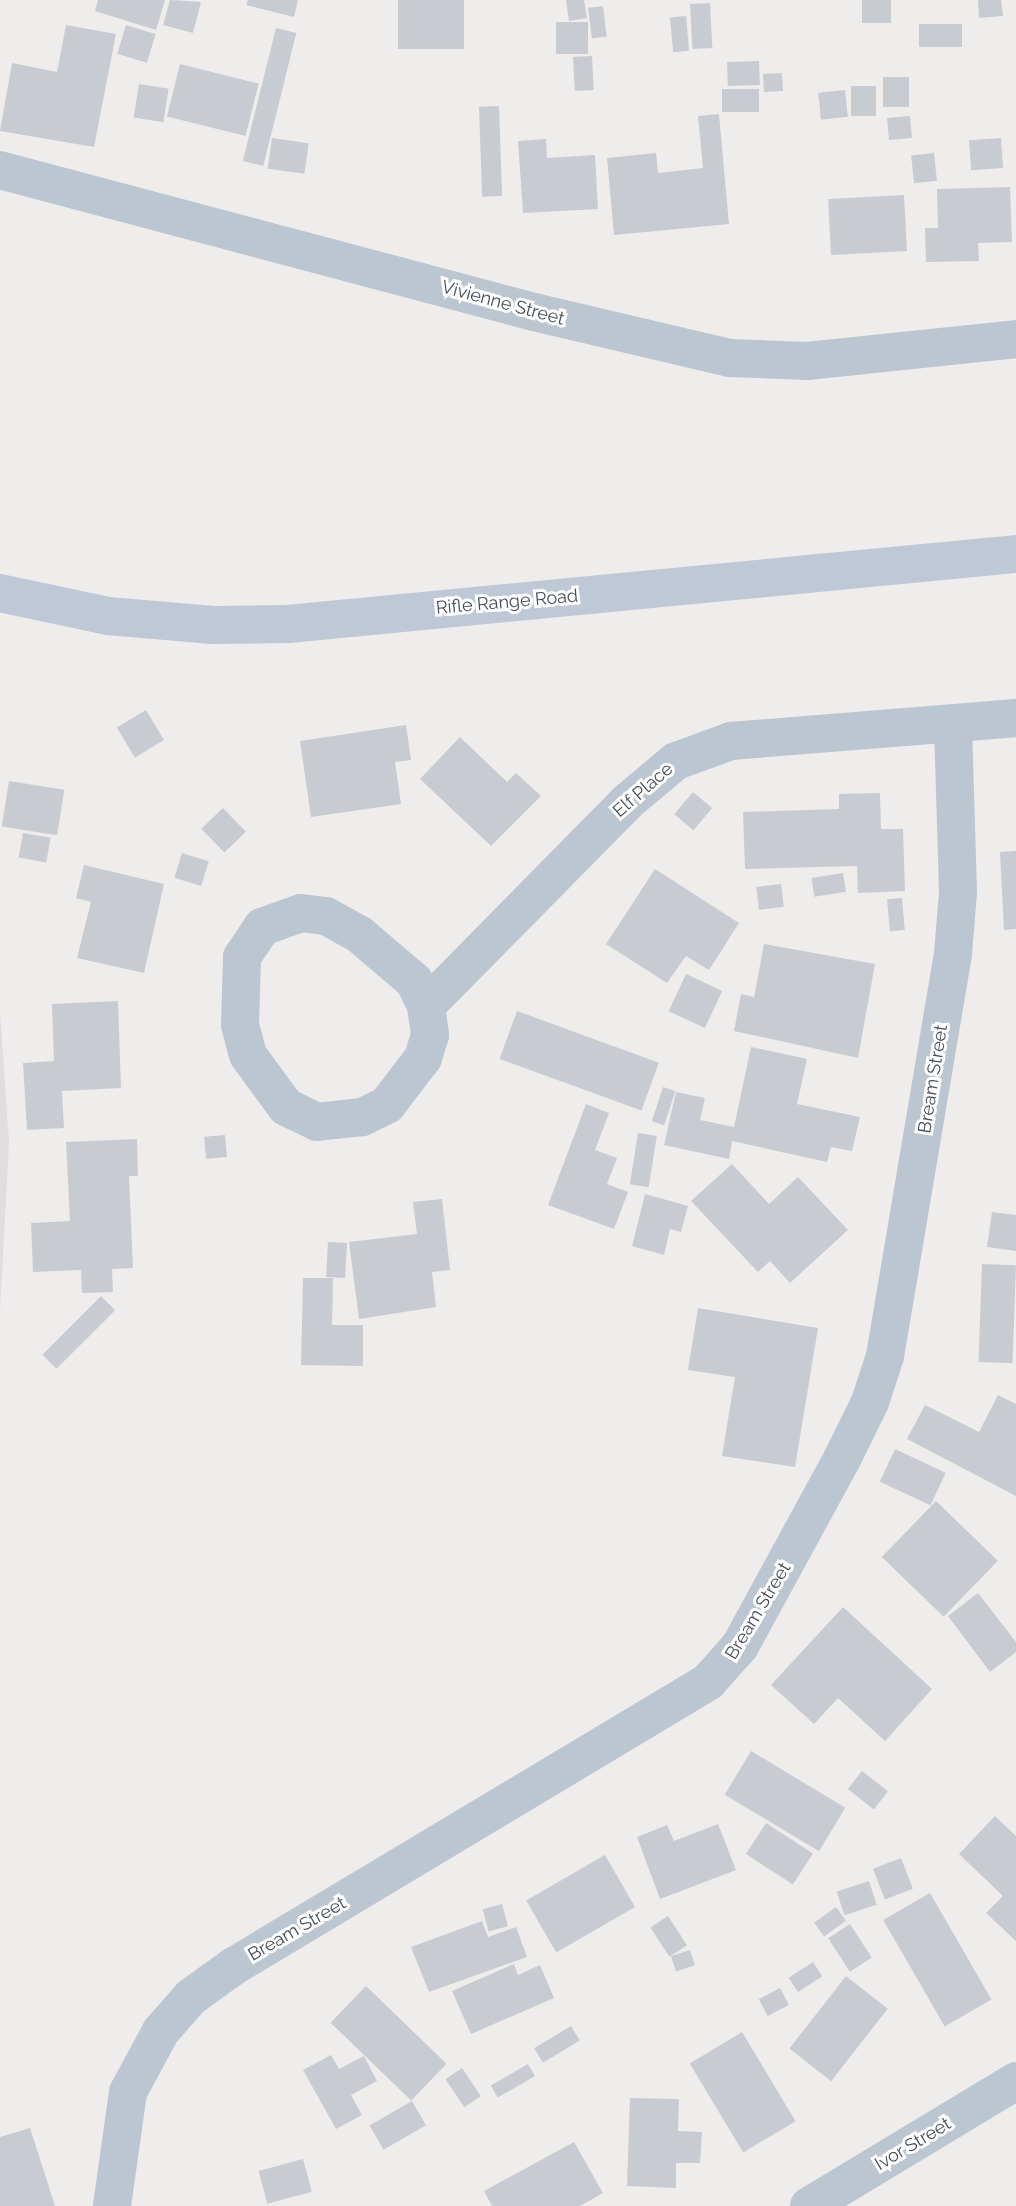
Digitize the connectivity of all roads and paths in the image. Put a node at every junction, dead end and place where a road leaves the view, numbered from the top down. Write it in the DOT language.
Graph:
graph roads {
  1 [pos="0,170"];
  2 [pos="1016,339"];
  3 [pos="1016,554"];
  4 [pos="0,593"];
  5 [pos="1016,719"];
  6 [pos="953,724"];
  7 [pos="426,1006"];
  8 [pos="1016,2081"];
  9 [pos="113,2206"];
  10 [pos="809,2206"];
  1 -- 2 [label="street, Vivienne Street"];
  3 -- 4 [label="main road, Rifle Range Road"];
  5 -- 6 [label="street, Elf Place"];
  6 -- 7 [label="street, Elf Place"];
  6 -- 9 [label="street, Bream Street"];
  7 -- 7 [label="street"];
  8 -- 10 [label="street, Ivor Street"];
}
